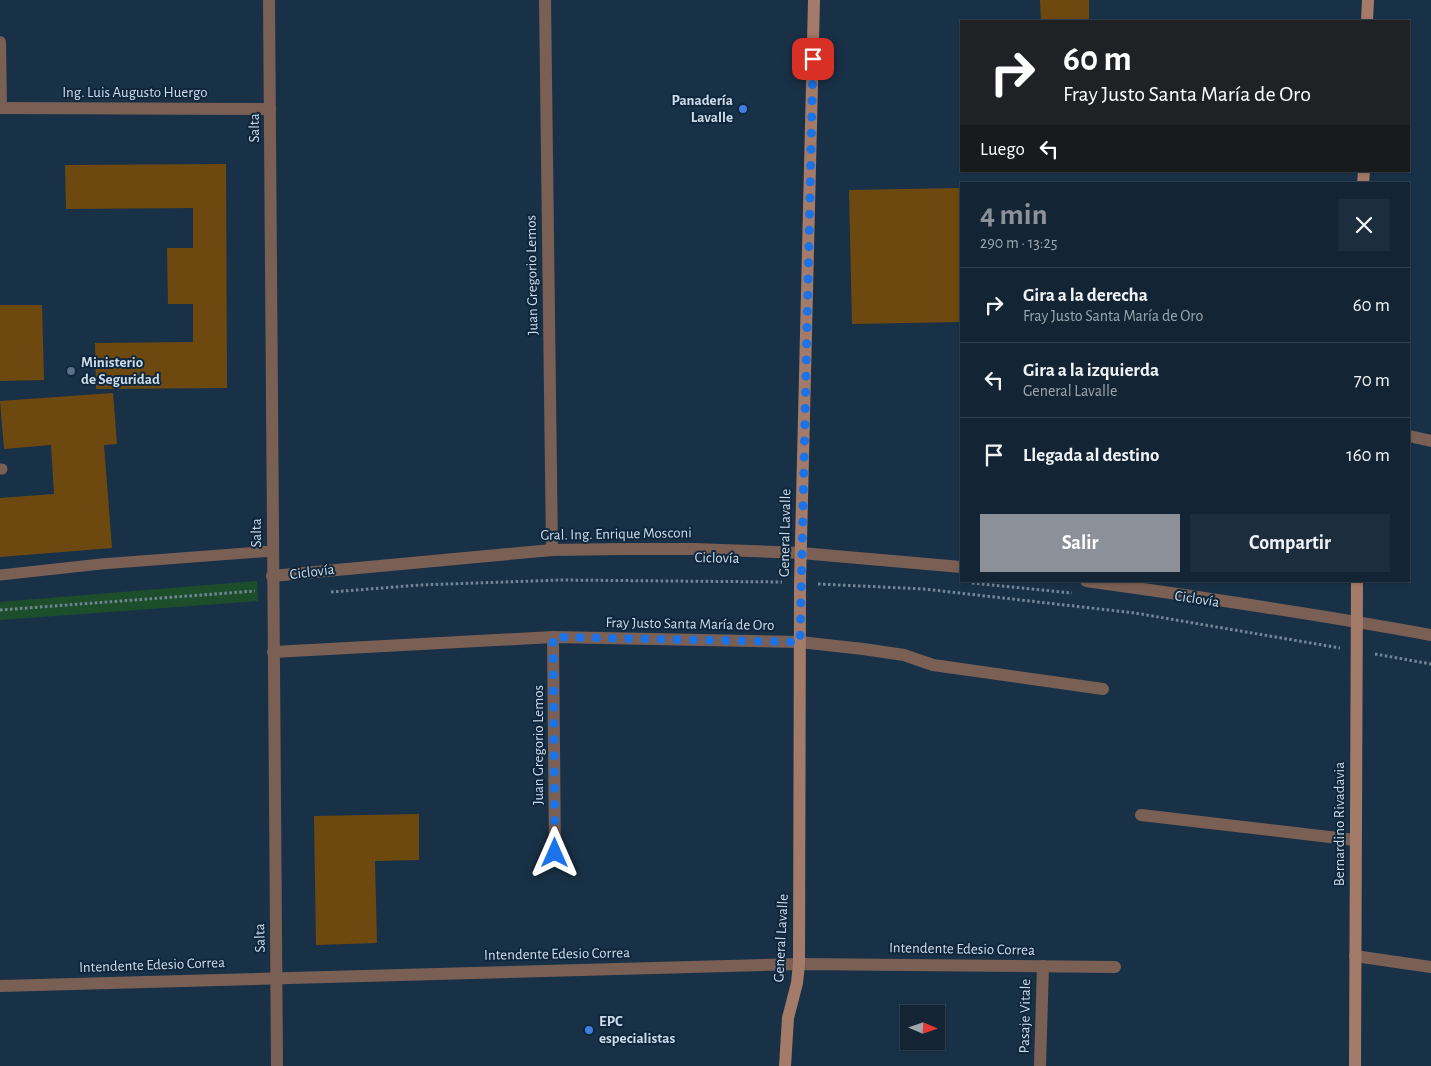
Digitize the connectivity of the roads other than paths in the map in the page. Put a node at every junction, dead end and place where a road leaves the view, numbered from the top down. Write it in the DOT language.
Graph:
graph roads {
  1 [pos="269,0"];
  2 [pos="545,0"];
  3 [pos="814,0"];
  4 [pos="1368,0"];
  5 [pos="1367,20"];
  6 [pos="0,42"];
  7 [pos="0,108"];
  8 [pos="270,109"];
  9 [pos="1410,436"];
  10 [pos="1431,441"];
  11 [pos="552,550"];
  12 [pos="272,551"];
  13 [pos="801,553"];
  14 [pos="960,567"];
  15 [pos="0,575"];
  16 [pos="272,582"];
  17 [pos="1093,582"];
  18 [pos="1357,582"];
  19 [pos="1357,622"];
  20 [pos="1431,635"];
  21 [pos="553,637"];
  22 [pos="800,642"];
  23 [pos="273,652"];
  24 [pos="1102,689"];
  25 [pos="1141,815"];
  26 [pos="1355,840"];
  27 [pos="555,853"];
  28 [pos="1355,956"];
  29 [pos="800,964"];
  30 [pos="1043,966"];
  31 [pos="1115,967"];
  32 [pos="1431,967"];
  33 [pos="276,977"];
  34 [pos="0,986"];
  35 [pos="277,1066"];
  36 [pos="785,1066"];
  37 [pos="1040,1066"];
  38 [pos="1355,1066"];
  1 -- 8 [label="street, Salta"];
  2 -- 11 [label="street, Juan Gregorio Lemos"];
  3 -- 13 [label="street, General Lavalle"];
  4 -- 5 [label="street"];
  6 -- 7 [label="street"];
  7 -- 8 [label="street, Ing. Luis Augusto Huergo"];
  8 -- 12 [label="street, Salta"];
  9 -- 10 [label="street"];
  11 -- 13 [label="street, Gral. Ing. Enrique Mosconi"];
  11 -- 16 [label="street, Gral. Ing. Enrique Mosconi"];
  12 -- 15 [label="lane"];
  12 -- 16 [label="street, Salta"];
  13 -- 14 [label="street, Gral. Ing. Enrique Mosconi"];
  13 -- 22 [label="street, General Lavalle"];
  16 -- 23 [label="street, Salta"];
  17 -- 19 [label="street"];
  18 -- 19 [label="street, Bernardino Rivadavia"];
  19 -- 20 [label="street"];
  19 -- 26 [label="street, Bernardino Rivadavia"];
  21 -- 22 [label="street, Fray Justo Santa María de Oro"];
  21 -- 23 [label="street, Fray Justo Santa María de Oro"];
  21 -- 27 [label="street, Juan Gregorio Lemos"];
  22 -- 24 [label="street, Fray Justo Santa María de Oro"];
  22 -- 29 [label="street, General Lavalle"];
  23 -- 33 [label="street, Salta"];
  25 -- 26 [label="street"];
  26 -- 28 [label="street, Bernardino Rivadavia"];
  28 -- 32 [label="street"];
  28 -- 38 [label="street, Bernardino Rivadavia"];
  29 -- 30 [label="street, Intendente Edesio Correa"];
  29 -- 33 [label="street, Intendente Edesio Correa"];
  29 -- 36 [label="street, General Lavalle"];
  30 -- 31 [label="street, Intendente Edesio Correa"];
  30 -- 37 [label="street, Pasaje Vitale"];
  33 -- 34 [label="street, Intendente Edesio Correa"];
  33 -- 35 [label="street, Salta"];
}
